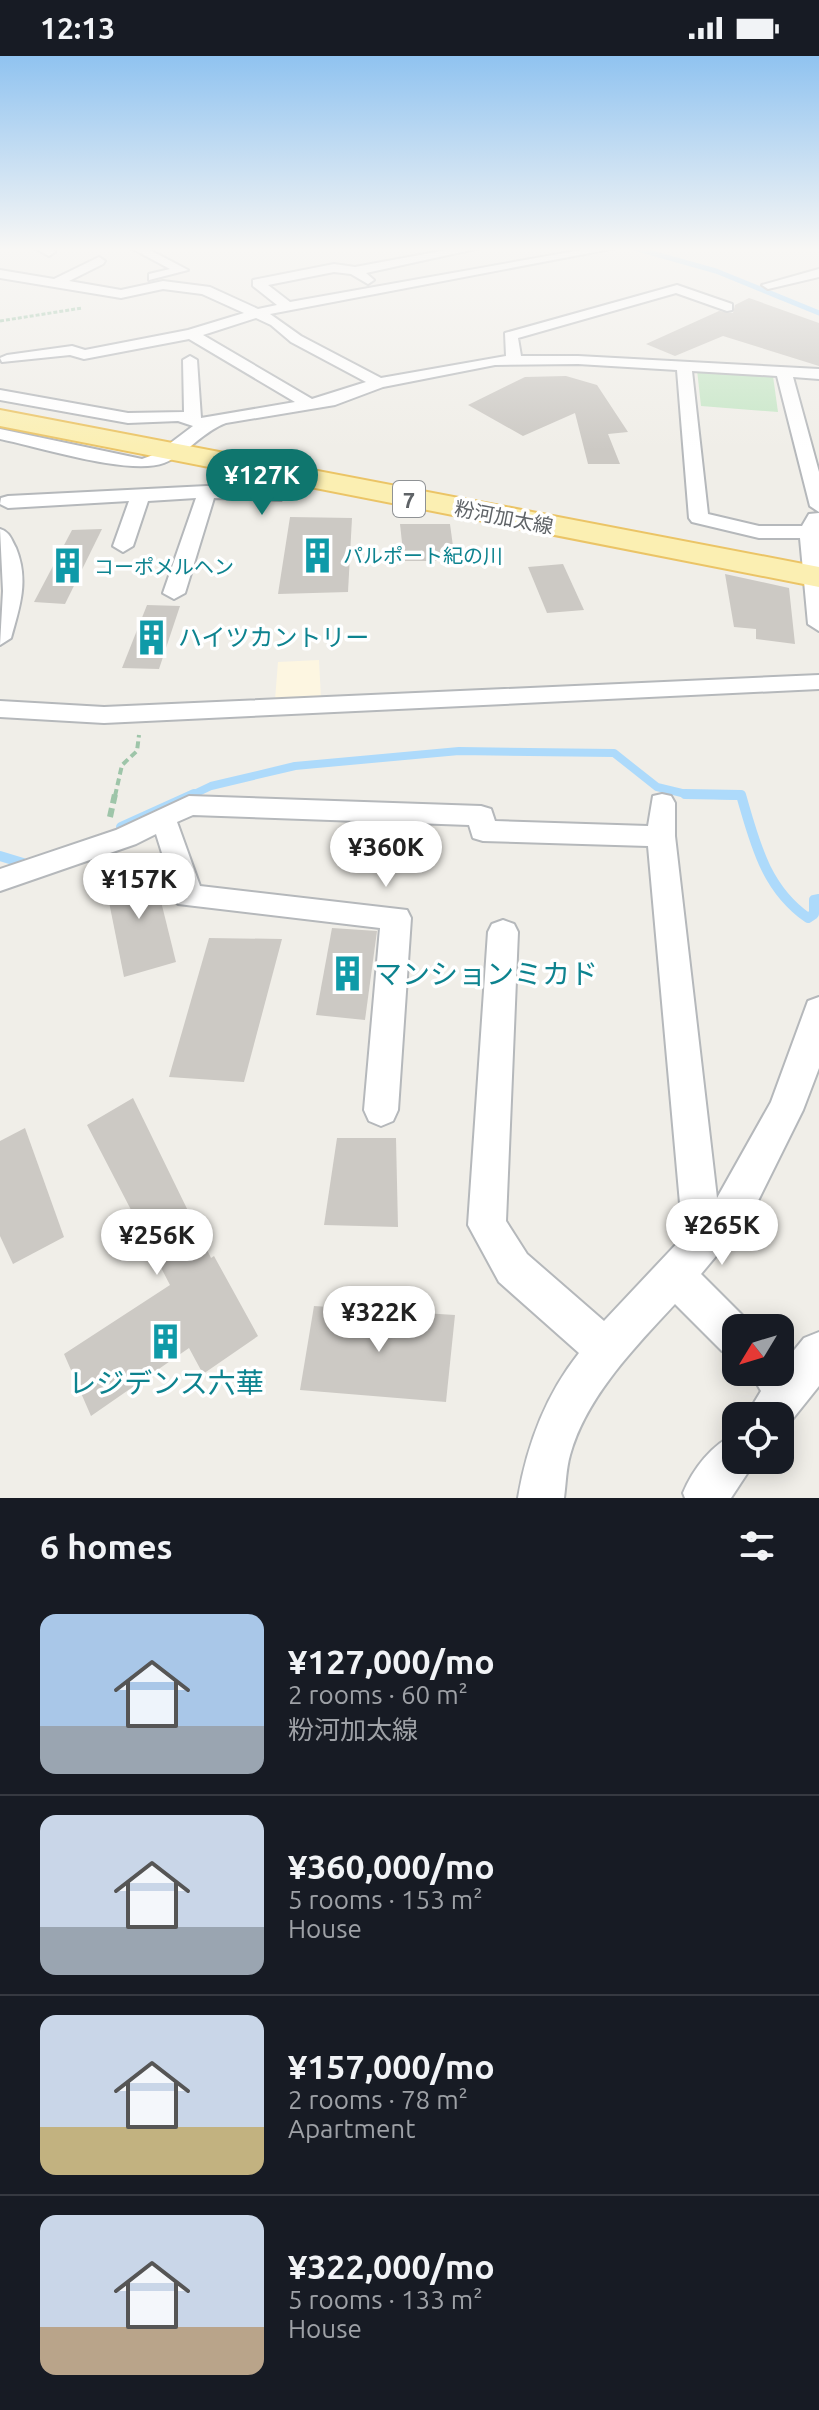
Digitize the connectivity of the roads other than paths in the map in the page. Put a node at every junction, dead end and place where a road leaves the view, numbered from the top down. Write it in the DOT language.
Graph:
graph roads {
  1 [pos="250,315"];
  2 [pos="262,315"];
  3 [pos="584,315"];
  4 [pos="191,334"];
  5 [pos="7,359"];
  6 [pos="190,360"];
  7 [pos="514,360"];
  8 [pos="684,365"];
  9 [pos="784,372"];
  10 [pos="819,374"];
  11 [pos="379,383"];
  12 [pos="0,395"];
  13 [pos="311,405"];
  14 [pos="0,407"];
  15 [pos="0,418"];
  16 [pos="0,434"];
  17 [pos="188,435"];
  18 [pos="32,441"];
  19 [pos="0,452"];
  20 [pos="298,477"];
  21 [pos="207,492"];
  22 [pos="140,496"];
  23 [pos="3,502"];
  24 [pos="819,509"];
  25 [pos="0,535"];
  26 [pos="123,546"];
  27 [pos="814,561"];
  28 [pos="174,593"];
  29 [pos="819,624"];
  30 [pos="0,638"];
  31 [pos="819,682"];
  32 [pos="0,709"];
  33 [pos="662,803"];
  34 [pos="162,819"];
  35 [pos="661,836"];
  36 [pos="0,880"];
  37 [pos="503,932"];
  38 [pos="819,1011"];
  39 [pos="381,1110"];
  40 [pos="703,1240"];
  41 [pos="674,1275"];
  42 [pos="722,1323"];
  43 [pos="607,1351"];
  44 [pos="819,1353"];
  45 [pos="776,1393"];
  46 [pos="722,1473"];
  47 [pos="706,1493"];
  48 [pos="541,1498"];
  1 -- 4 [label="street"];
  2 -- 11 [label="street"];
  3 -- 7 [label="street"];
  4 -- 5 [label="street"];
  4 -- 13 [label="street"];
  6 -- 17 [label="street"];
  7 -- 8 [label="street"];
  7 -- 11 [label="street"];
  8 -- 9 [label="street"];
  8 -- 27 [label="street"];
  9 -- 10 [label="street"];
  9 -- 24 [label="street"];
  11 -- 13 [label="street"];
  12 -- 17 [label="street"];
  13 -- 17 [label="street"];
  14 -- 17 [label="main road, 粉河加太線 / 7"];
  15 -- 17 [label="main road, 粉河加太線 / 7"];
  16 -- 18 [label="street"];
  17 -- 18 [label="street"];
  17 -- 20 [label="main road, 粉河加太線 / 7"];
  17 -- 27 [label="main road, 粉河加太線 / 7"];
  18 -- 19 [label="street"];
  20 -- 21 [label="street"];
  20 -- 27 [label="main road, 粉河加太線 / 7"];
  21 -- 22 [label="street"];
  21 -- 28 [label="street"];
  22 -- 23 [label="street"];
  22 -- 26 [label="street"];
  24 -- 27 [label="street"];
  25 -- 30 [label="street"];
  27 -- 29 [label="street"];
  31 -- 32 [label="street"];
  33 -- 35 [label="street"];
  34 -- 35 [label="street"];
  34 -- 36 [label="street"];
  34 -- 39 [label="street"];
  35 -- 40 [label="street"];
  37 -- 43 [label="street"];
  38 -- 40 [label="street"];
  40 -- 41 [label="street"];
  41 -- 42 [label="street"];
  41 -- 43 [label="street"];
  43 -- 48 [label="street"];
  44 -- 45 [label="street"];
  46 -- 47 [label="street"];
}
